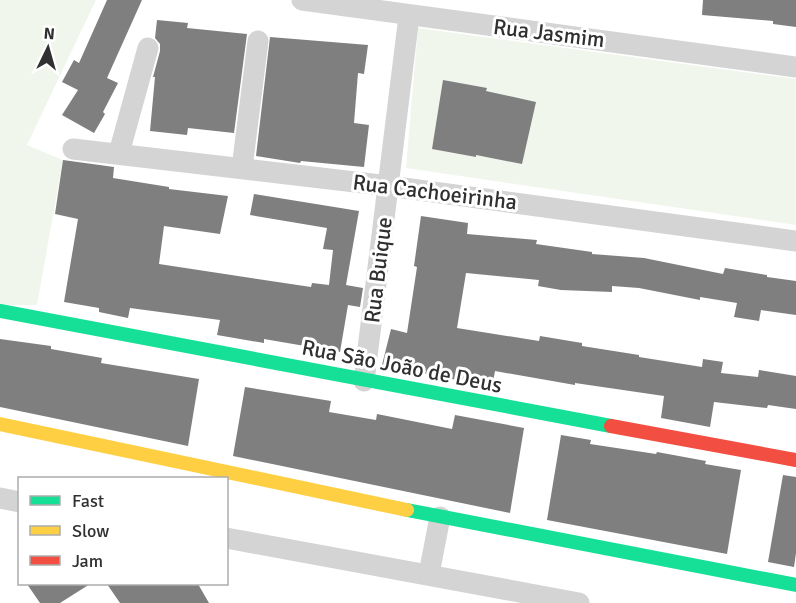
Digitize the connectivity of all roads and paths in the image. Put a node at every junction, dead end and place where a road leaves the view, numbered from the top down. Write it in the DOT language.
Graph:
graph roads {
  1 [pos="302,0"];
  2 [pos="409,16"];
  3 [pos="258,41"];
  4 [pos="148,48"];
  5 [pos="796,67"];
  6 [pos="73,148"];
  7 [pos="119,153"];
  8 [pos="242,168"];
  9 [pos="389,186"];
  10 [pos="796,241"];
  11 [pos="0,310"];
  12 [pos="364,381"];
  13 [pos="0,424"];
  14 [pos="796,460"];
  15 [pos="0,498"];
  16 [pos="18,502"];
  17 [pos="440,518"];
  18 [pos="228,538"];
  19 [pos="429,574"];
  20 [pos="796,585"];
  21 [pos="579,603"];
  1 -- 2 [label="street, Rua Jasmim"];
  2 -- 5 [label="street, Rua Jasmim"];
  2 -- 9 [label="street, Rua Buique"];
  3 -- 8 [label="street"];
  4 -- 7 [label="street"];
  6 -- 7 [label="street, Rua Cachoeirinha"];
  7 -- 8 [label="street, Rua Cachoeirinha"];
  8 -- 9 [label="street, Rua Cachoeirinha"];
  9 -- 10 [label="street, Rua Cachoeirinha"];
  9 -- 12 [label="street, Rua Buique"];
  11 -- 12 [label="street, Rua São João de Deus"];
  12 -- 14 [label="street, Rua São João de Deus"];
  13 -- 17 [label="street"];
  15 -- 16 [label="street"];
  17 -- 19 [label="street"];
  17 -- 20 [label="street"];
  18 -- 19 [label="street"];
  19 -- 21 [label="street"];
}
